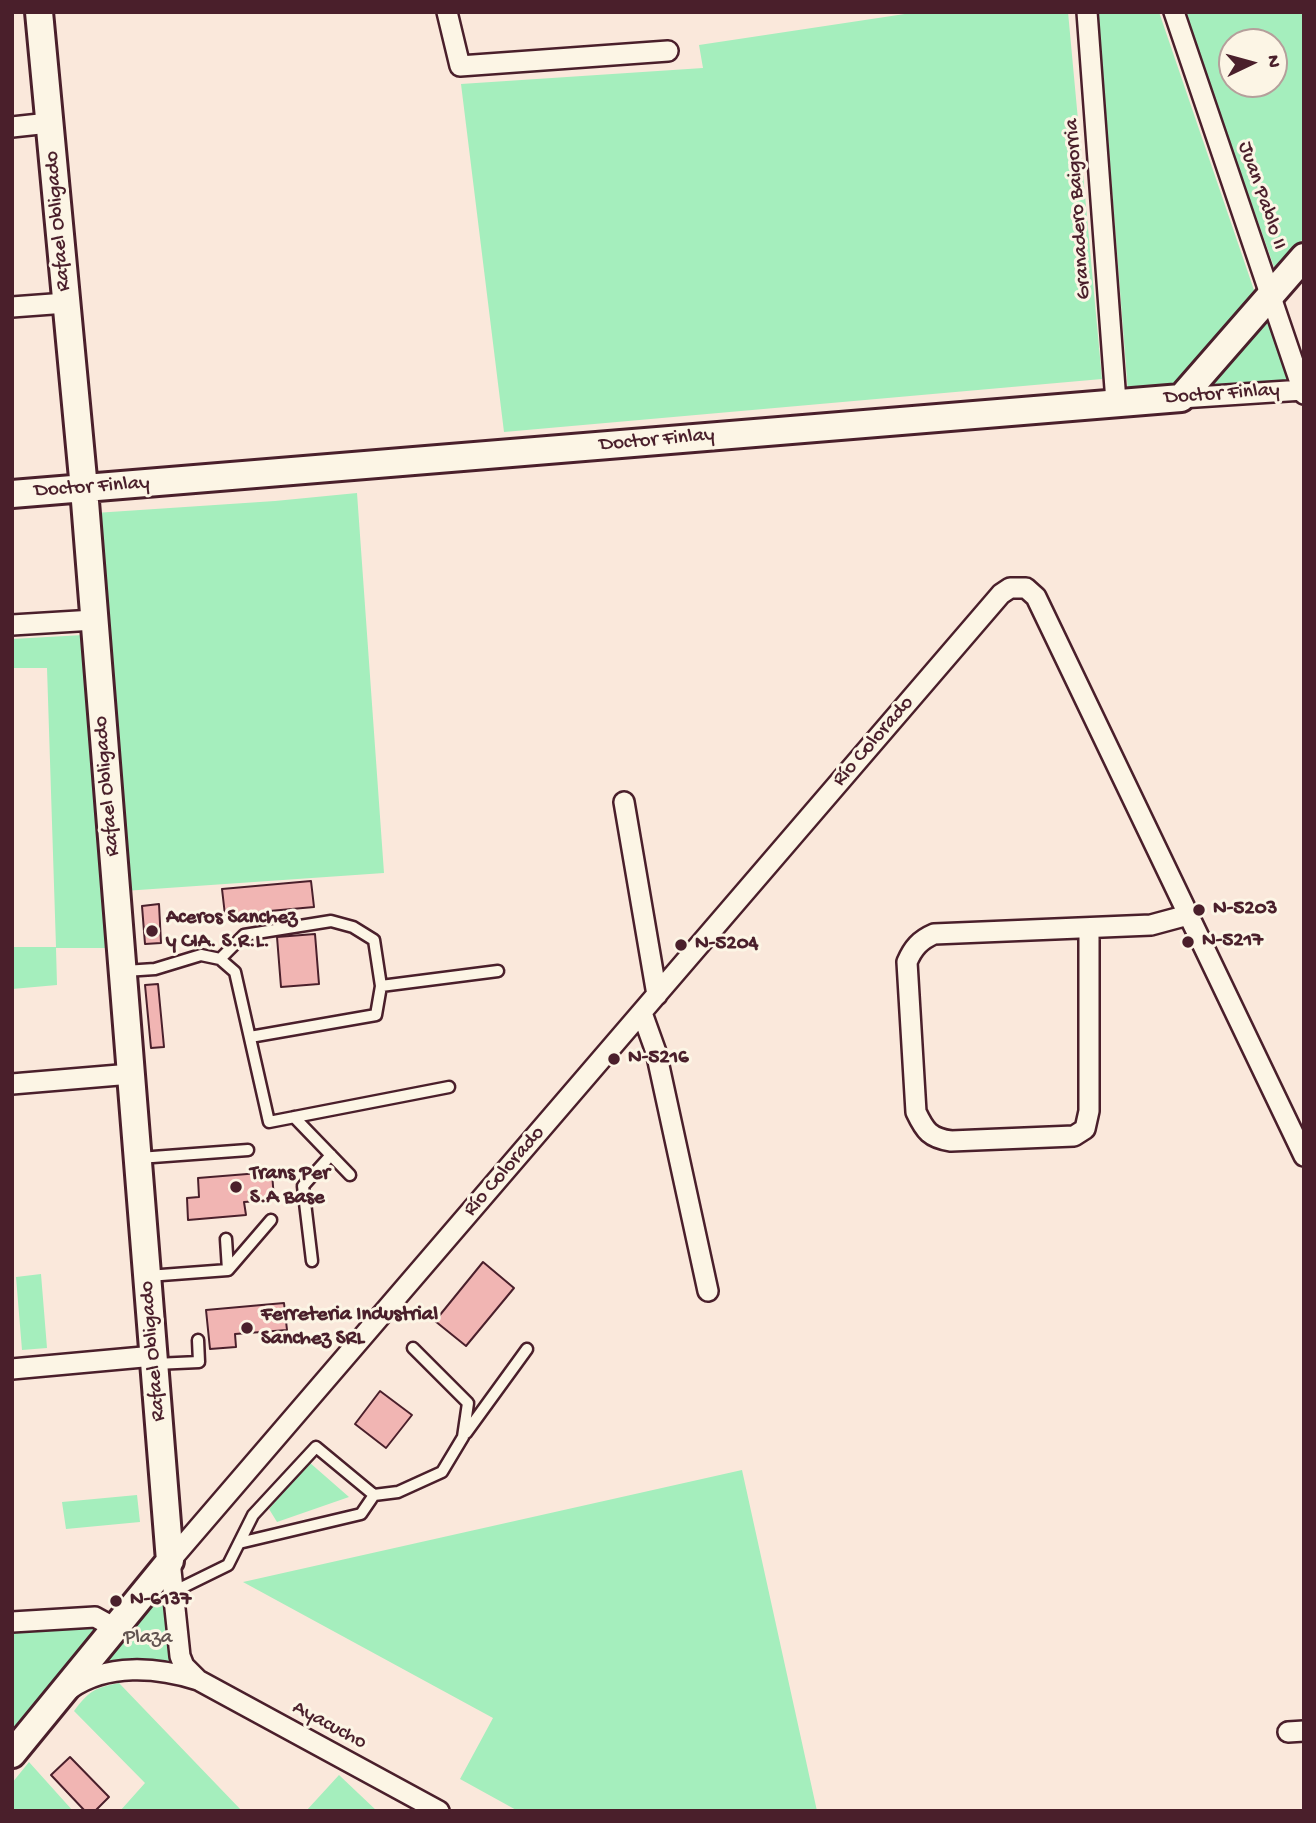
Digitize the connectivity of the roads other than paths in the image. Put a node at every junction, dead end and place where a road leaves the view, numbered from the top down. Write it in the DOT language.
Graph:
graph roads {
  1 [pos="39,12"];
  2 [pos="447,12"];
  3 [pos="1087,12"];
  4 [pos="1174,12"];
  5 [pos="668,51"];
  6 [pos="50,123"];
  7 [pos="12,127"];
  8 [pos="1304,257"];
  9 [pos="1270,295"];
  10 [pos="66,303"];
  11 [pos="12,307"];
  12 [pos="1303,392"];
  13 [pos="1181,398"];
  14 [pos="1116,402"];
  15 [pos="84,489"];
  16 [pos="12,494"];
  17 [pos="94,620"];
  18 [pos="12,625"];
  19 [pos="624,802"];
  20 [pos="1188,915"];
  21 [pos="1089,928"];
  22 [pos="220,958"];
  23 [pos="122,971"];
  24 [pos="498,971"];
  25 [pos="382,986"];
  26 [pos="657,995"];
  27 [pos="642,1013"];
  28 [pos="250,1037"];
  29 [pos="131,1074"];
  30 [pos="12,1084"];
  31 [pos="449,1087"];
  32 [pos="294,1117"];
  33 [pos="248,1150"];
  34 [pos="331,1155"];
  35 [pos="1304,1156"];
  36 [pos="138,1158"];
  37 [pos="350,1175"];
  38 [pos="271,1220"];
  39 [pos="226,1239"];
  40 [pos="312,1261"];
  41 [pos="228,1270"];
  42 [pos="148,1276"];
  43 [pos="708,1291"];
  44 [pos="198,1339"];
  45 [pos="413,1348"];
  46 [pos="527,1349"];
  47 [pos="154,1360"];
  48 [pos="12,1369"];
  49 [pos="463,1437"];
  50 [pos="374,1495"];
  51 [pos="239,1543"];
  52 [pos="170,1561"];
  53 [pos="173,1592"];
  54 [pos="12,1622"];
  55 [pos="115,1628"];
  56 [pos="198,1680"];
  57 [pos="60,1696"];
  58 [pos="12,1754"];
  59 [pos="439,1811"];
  1 -- 6 [label="street, Rafael Obligado"];
  2 -- 5 [label="street"];
  3 -- 14 [label="street, Granadero Baigorria"];
  4 -- 9 [label="street, Juan Pablo II"];
  6 -- 7 [label="street"];
  6 -- 10 [label="street, Rafael Obligado"];
  8 -- 9 [label="street"];
  9 -- 12 [label="street, Juan Pablo II"];
  9 -- 13 [label="street"];
  10 -- 11 [label="street"];
  10 -- 15 [label="street, Rafael Obligado"];
  12 -- 13 [label="street, Doctor Finlay"];
  13 -- 14 [label="street, Doctor Finlay"];
  14 -- 15 [label="street, Doctor Finlay"];
  15 -- 16 [label="street, Doctor Finlay"];
  15 -- 17 [label="street, Rafael Obligado"];
  17 -- 18 [label="street"];
  17 -- 23 [label="street, Rafael Obligado"];
  19 -- 26 [label="street"];
  20 -- 21 [label="street"];
  20 -- 26 [label="street, Río Colorado"];
  20 -- 35 [label="street"];
  21 -- 21 [label="street"];
  22 -- 23 [label="lane"];
  22 -- 25 [label="lane"];
  22 -- 28 [label="lane"];
  23 -- 29 [label="street, Rafael Obligado"];
  24 -- 25 [label="lane"];
  25 -- 28 [label="lane"];
  26 -- 27 [label="street, Río Colorado"];
  27 -- 43 [label="street"];
  27 -- 52 [label="street, Río Colorado"];
  28 -- 32 [label="lane"];
  29 -- 30 [label="street"];
  29 -- 36 [label="street, Rafael Obligado"];
  31 -- 32 [label="lane"];
  32 -- 34 [label="lane"];
  33 -- 36 [label="lane"];
  34 -- 37 [label="lane"];
  34 -- 40 [label="lane"];
  36 -- 42 [label="street, Rafael Obligado"];
  38 -- 41 [label="lane"];
  39 -- 41 [label="lane"];
  41 -- 42 [label="lane"];
  42 -- 47 [label="street, Rafael Obligado"];
  44 -- 47 [label="lane"];
  45 -- 49 [label="lane"];
  46 -- 49 [label="lane"];
  47 -- 48 [label="street"];
  47 -- 52 [label="street, Rafael Obligado"];
  49 -- 50 [label="lane"];
  50 -- 51 [label="lane"];
  50 -- 51 [label="lane"];
  51 -- 53 [label="lane"];
  52 -- 53 [label="street, Ayacucho"];
  52 -- 55 [label="street, Río Colorado"];
  53 -- 56 [label="street, Ayacucho"];
  54 -- 55 [label="street"];
  55 -- 57 [label="street, Río Colorado"];
  56 -- 57 [label="street, Ayacucho"];
  56 -- 59 [label="street, Ayacucho"];
  57 -- 58 [label="street, Río Colorado"];
}
